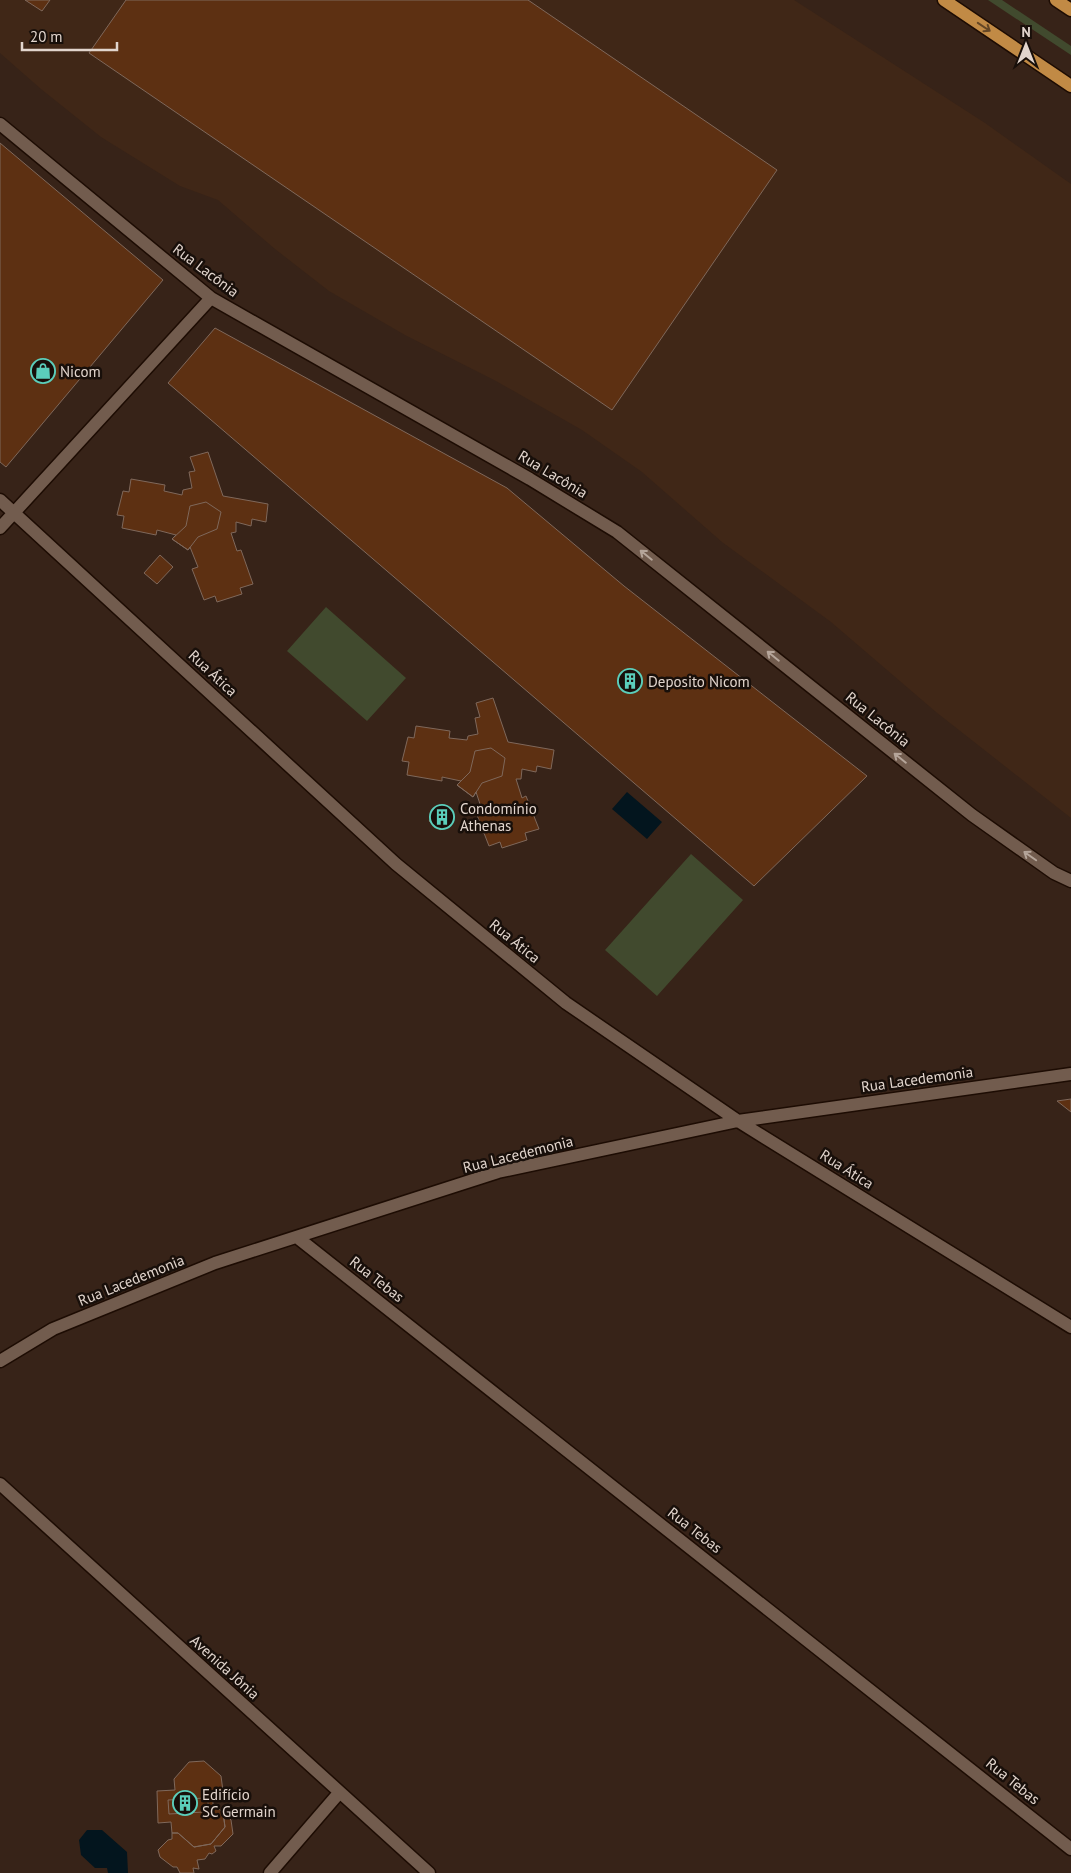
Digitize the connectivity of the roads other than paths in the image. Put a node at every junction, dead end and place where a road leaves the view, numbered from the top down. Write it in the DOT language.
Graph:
graph roads {
  1 [pos="944,0"];
  2 [pos="1056,0"];
  3 [pos="1071,10"];
  4 [pos="1071,86"];
  5 [pos="0,124"];
  6 [pos="211,298"];
  7 [pos="0,500"];
  8 [pos="14,512"];
  9 [pos="0,528"];
  10 [pos="1071,882"];
  11 [pos="1071,1074"];
  12 [pos="738,1121"];
  13 [pos="298,1238"];
  14 [pos="1071,1327"];
  15 [pos="0,1361"];
  16 [pos="0,1484"];
  17 [pos="339,1793"];
  18 [pos="1071,1849"];
  19 [pos="270,1873"];
  20 [pos="429,1873"];
  1 -- 4 [label="main road, one-way"];
  2 -- 3 [label="main road"];
  5 -- 6 [label="street, Rua Lacônia"];
  6 -- 8 [label="street"];
  10 -- 6 [label="street, Rua Lacônia, one-way"];
  7 -- 8 [label="street, Rua Ática"];
  8 -- 9 [label="street"];
  8 -- 12 [label="street, Rua Ática"];
  11 -- 12 [label="street, Rua Lacedemonia"];
  12 -- 13 [label="street, Rua Lacedemonia"];
  12 -- 14 [label="street, Rua Ática"];
  13 -- 15 [label="street, Rua Lacedemonia"];
  13 -- 18 [label="street, Rua Tebas"];
  16 -- 17 [label="street, Avenida Jônia"];
  17 -- 19 [label="street"];
  17 -- 20 [label="street, Avenida Jônia"];
}
